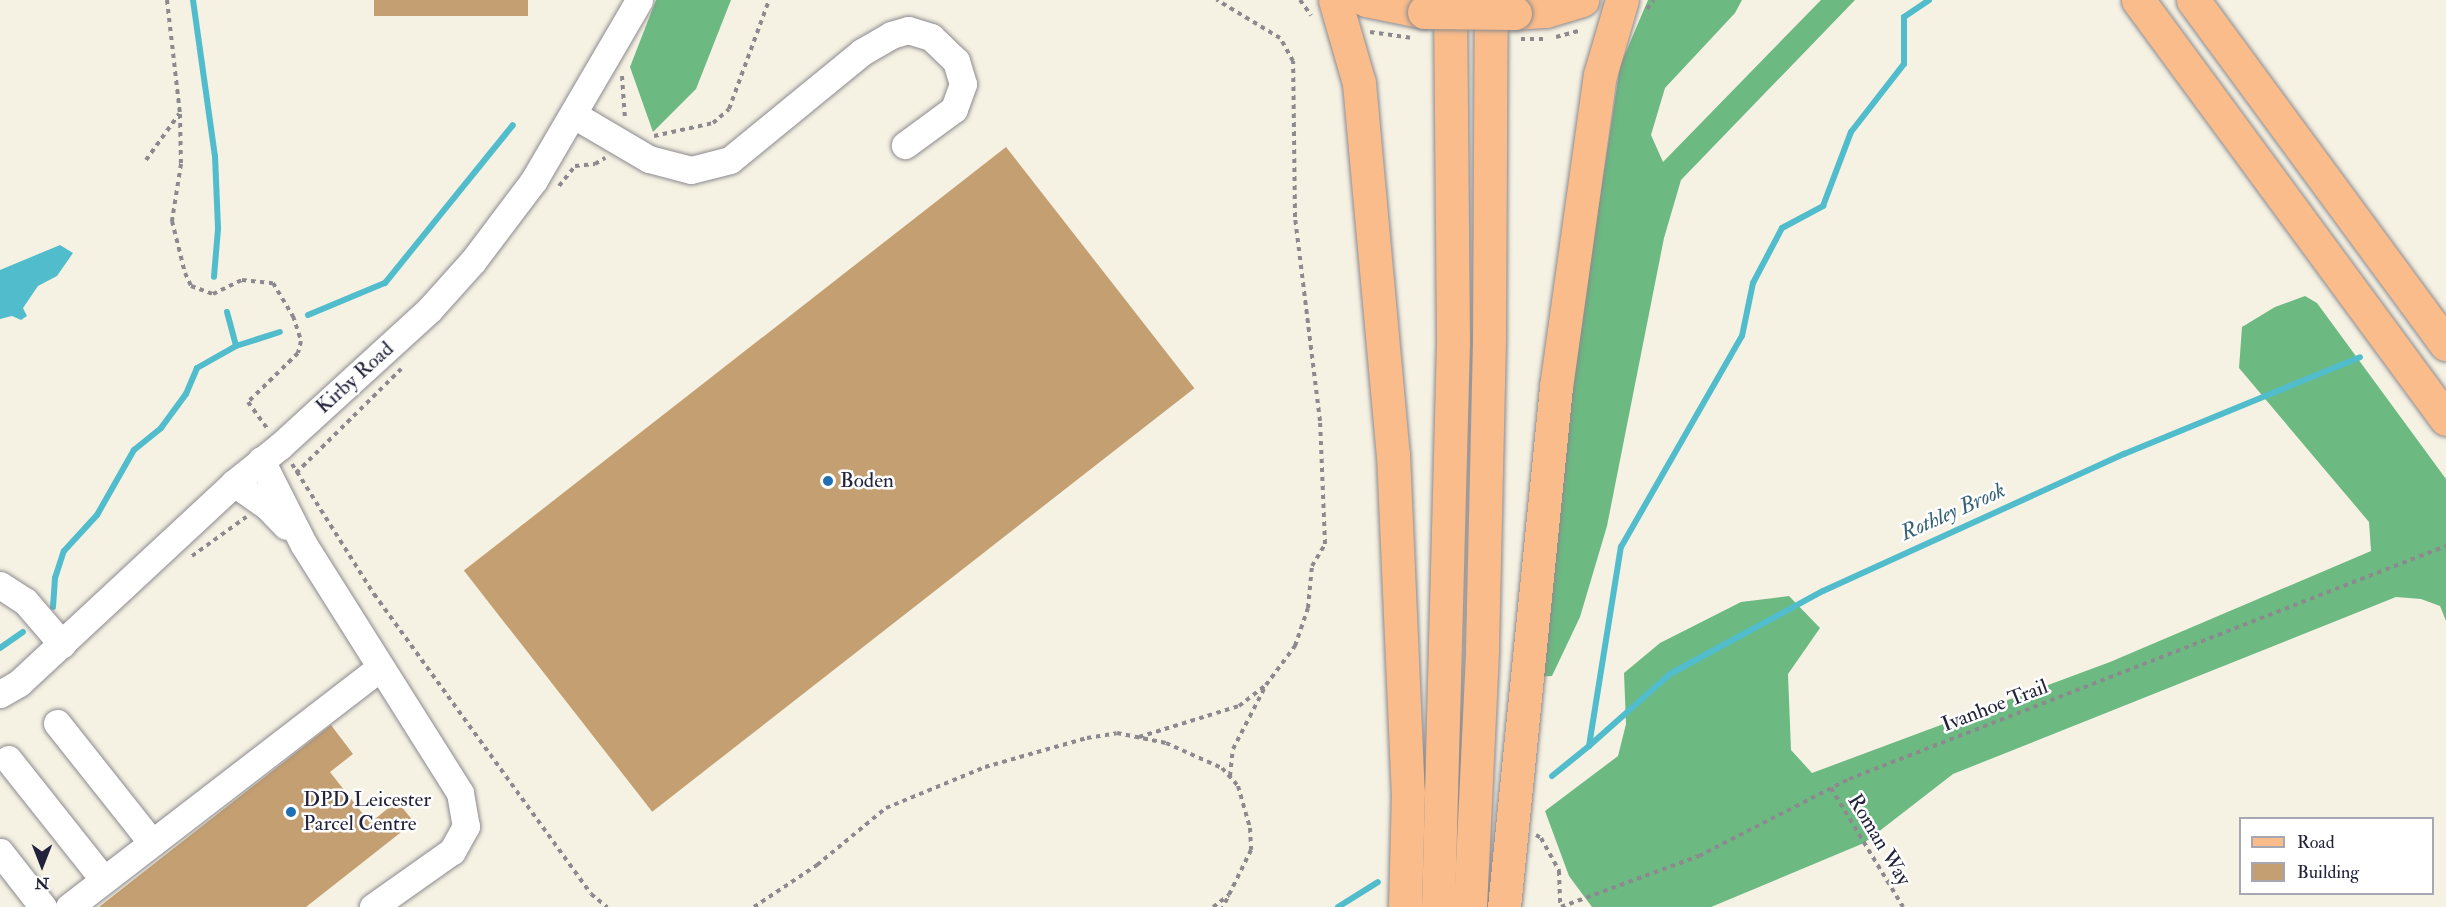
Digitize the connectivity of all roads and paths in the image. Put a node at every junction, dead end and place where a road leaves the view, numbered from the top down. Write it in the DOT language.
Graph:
graph roads {
  1 [pos="167,0"];
  2 [pos="639,0"];
  3 [pos="769,0"];
  4 [pos="1217,0"];
  5 [pos="1335,0"];
  6 [pos="1366,0"];
  7 [pos="1582,0"];
  8 [pos="1622,0"];
  9 [pos="2138,0"];
  10 [pos="2193,0"];
  11 [pos="1437,6"];
  12 [pos="1503,6"];
  13 [pos="620,92"];
  14 [pos="180,114"];
  15 [pos="574,115"];
  16 [pos="632,128"];
  17 [pos="646,137"];
  18 [pos="905,145"];
  19 [pos="146,160"];
  20 [pos="2446,344"];
  21 [pos="2446,419"];
  22 [pos="271,453"];
  23 [pos="234,483"];
  24 [pos="304,544"];
  25 [pos="2446,546"];
  26 [pos="0,585"];
  27 [pos="62,644"];
  28 [pos="379,668"];
  29 [pos="1266,685"];
  30 [pos="0,694"];
  31 [pos="57,723"];
  32 [pos="1139,737"];
  33 [pos="8,759"];
  34 [pos="1230,777"];
  35 [pos="1830,788"];
  36 [pos="1531,832"];
  37 [pos="152,843"];
  38 [pos="0,852"];
  39 [pos="104,880"];
  40 [pos="1231,893"];
  41 [pos="43,907"];
  42 [pos="69,907"];
  43 [pos="373,907"];
  44 [pos="607,907"];
  45 [pos="753,907"];
  46 [pos="1212,907"];
  47 [pos="1223,907"];
  48 [pos="1405,907"];
  49 [pos="1438,907"];
  50 [pos="1470,907"];
  51 [pos="1504,907"];
  52 [pos="1560,907"];
  53 [pos="1903,907"];
  1 -- 14 [label="path"];
  2 -- 15 [label="street, Kirby Road"];
  3 -- 17 [label="path"];
  4 -- 29 [label="path"];
  5 -- 48 [label="main road"];
  6 -- 11 [label="main road"];
  7 -- 12 [label="main road"];
  8 -- 51 [label="main road"];
  9 -- 21 [label="main road"];
  10 -- 20 [label="main road"];
  11 -- 12 [label="main road, bridge"];
  11 -- 49 [label="main road"];
  12 -- 50 [label="main road"];
  13 -- 16 [label="path"];
  14 -- 19 [label="path"];
  14 -- 22 [label="path"];
  15 -- 18 [label="street"];
  15 -- 22 [label="street, Kirby Road"];
  22 -- 23 [label="street, Kirby Road"];
  22 -- 24 [label="street"];
  22 -- 44 [label="path"];
  23 -- 24 [label="street"];
  23 -- 27 [label="street, Kirby Road"];
  24 -- 28 [label="street"];
  25 -- 35 [label="path, Ivanhoe Trail"];
  26 -- 27 [label="street"];
  27 -- 30 [label="street, Kirby Road"];
  28 -- 37 [label="street"];
  28 -- 43 [label="street"];
  29 -- 32 [label="path"];
  29 -- 34 [label="path"];
  31 -- 37 [label="street"];
  32 -- 34 [label="path"];
  32 -- 45 [label="path"];
  33 -- 39 [label="street"];
  34 -- 40 [label="path"];
  35 -- 52 [label="path, Ivanhoe Trail"];
  35 -- 53 [label="path, Roman Way"];
  36 -- 52 [label="path, Ivanhoe Trail"];
  37 -- 39 [label="street"];
  38 -- 41 [label="street"];
  39 -- 42 [label="street"];
  40 -- 46 [label="path"];
  40 -- 47 [label="path"];
}
